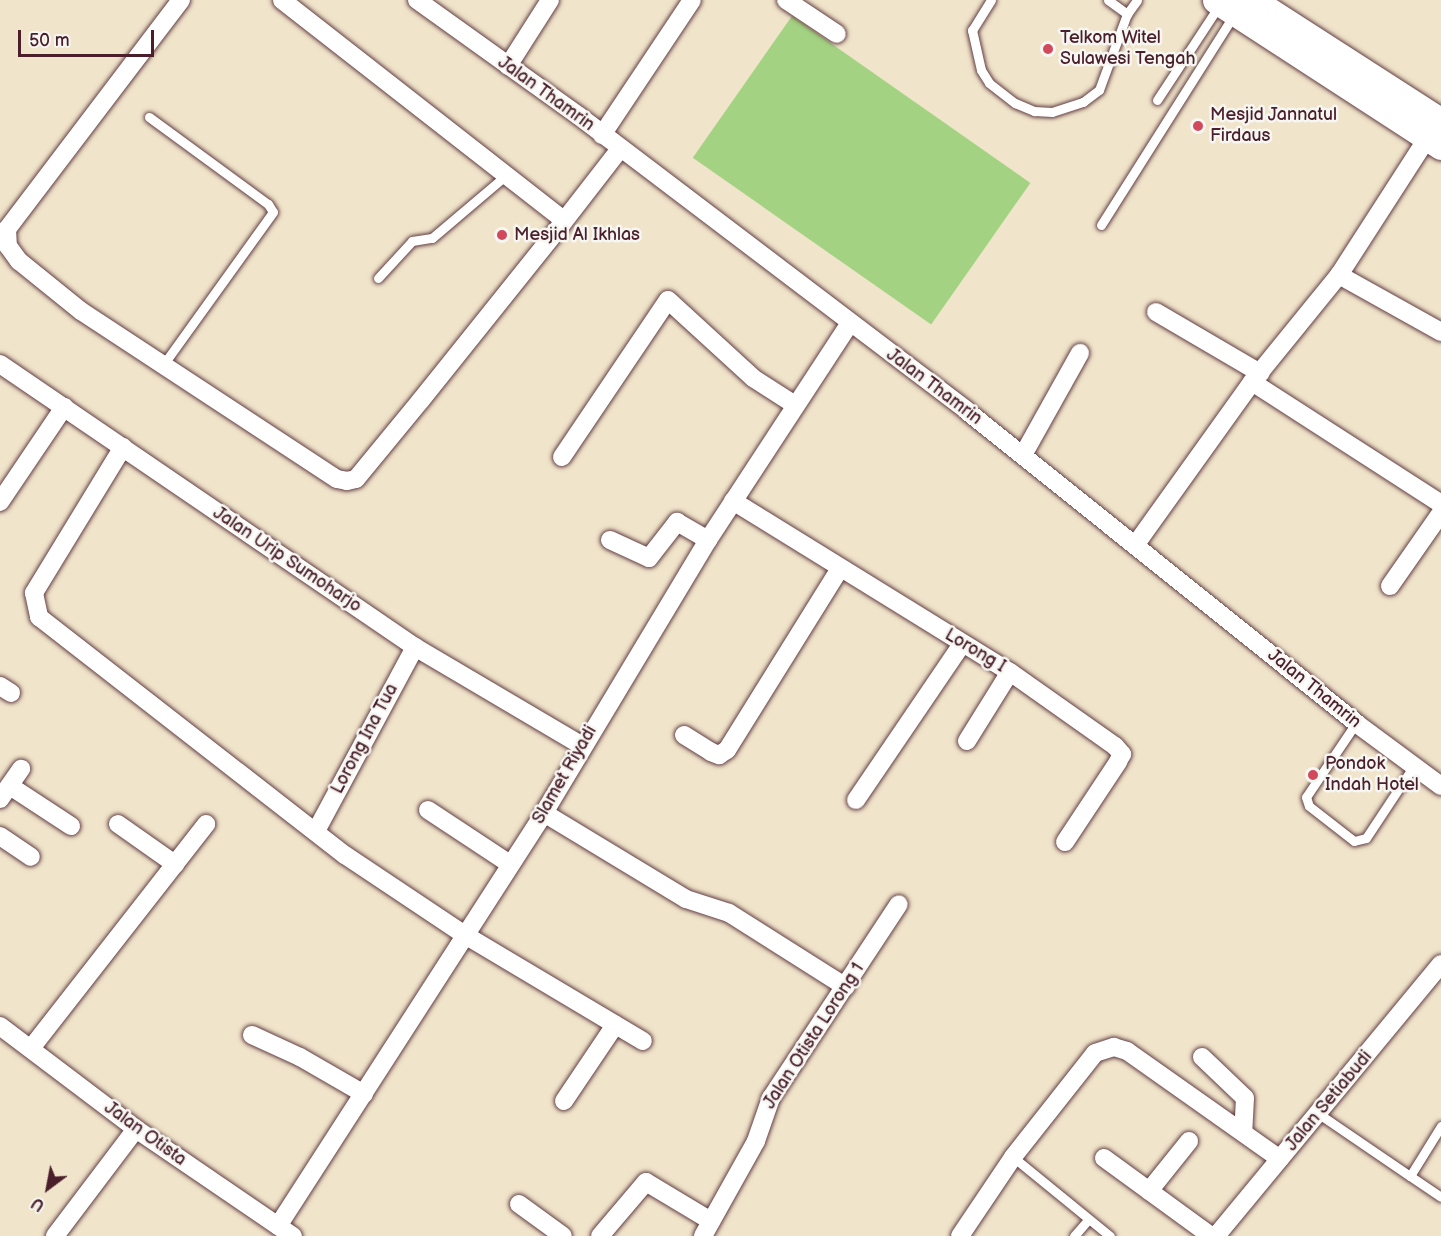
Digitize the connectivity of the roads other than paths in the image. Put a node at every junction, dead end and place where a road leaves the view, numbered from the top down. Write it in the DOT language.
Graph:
graph roads {
  1 [pos="181,0"];
  2 [pos="282,0"];
  3 [pos="417,0"];
  4 [pos="550,0"];
  5 [pos="692,0"];
  6 [pos="786,0"];
  7 [pos="991,0"];
  8 [pos="1108,0"];
  9 [pos="1137,0"];
  10 [pos="1245,5"];
  11 [pos="1127,14"];
  12 [pos="837,34"];
  13 [pos="508,66"];
  14 [pos="1157,100"];
  15 [pos="149,117"];
  16 [pos="602,135"];
  17 [pos="1437,135"];
  18 [pos="620,149"];
  19 [pos="505,176"];
  20 [pos="561,225"];
  21 [pos="1101,225"];
  22 [pos="1339,275"];
  23 [pos="378,278"];
  24 [pos="1156,312"];
  25 [pos="850,323"];
  26 [pos="1441,332"];
  27 [pos="1080,353"];
  28 [pos="0,364"];
  29 [pos="163,364"];
  30 [pos="1256,377"];
  31 [pos="795,405"];
  32 [pos="64,406"];
  33 [pos="123,447"];
  34 [pos="1023,455"];
  35 [pos="562,457"];
  36 [pos="733,501"];
  37 [pos="0,502"];
  38 [pos="1441,504"];
  39 [pos="1441,513"];
  40 [pos="610,540"];
  41 [pos="708,540"];
  42 [pos="1136,544"];
  43 [pos="839,570"];
  44 [pos="1390,586"];
  45 [pos="962,644"];
  46 [pos="415,646"];
  47 [pos="1010,672"];
  48 [pos="1356,723"];
  49 [pos="684,735"];
  50 [pos="967,741"];
  51 [pos="582,745"];
  52 [pos="1413,767"];
  53 [pos="21,769"];
  54 [pos="1441,786"];
  55 [pos="5,793"];
  56 [pos="856,801"];
  57 [pos="428,810"];
  58 [pos="544,813"];
  59 [pos="118,824"];
  60 [pos="206,824"];
  61 [pos="71,826"];
  62 [pos="316,831"];
  63 [pos="0,836"];
  64 [pos="1065,842"];
  65 [pos="31,857"];
  66 [pos="175,864"];
  67 [pos="510,864"];
  68 [pos="899,904"];
  69 [pos="465,935"];
  70 [pos="1441,964"];
  71 [pos="846,987"];
  72 [pos="615,1025"];
  73 [pos="0,1026"];
  74 [pos="252,1035"];
  75 [pos="643,1041"];
  76 [pos="32,1047"];
  77 [pos="1202,1057"];
  78 [pos="364,1094"];
  79 [pos="564,1101"];
  80 [pos="1319,1114"];
  81 [pos="1441,1126"];
  82 [pos="136,1129"];
  83 [pos="1243,1131"];
  84 [pos="1189,1141"];
  85 [pos="1013,1157"];
  86 [pos="1104,1158"];
  87 [pos="1280,1159"];
  88 [pos="1410,1176"];
  89 [pos="1149,1191"];
  90 [pos="1441,1197"];
  91 [pos="519,1204"];
  92 [pos="1088,1220"];
  93 [pos="707,1229"];
  94 [pos="286,1231"];
  95 [pos="1220,1234"];
  96 [pos="55,1236"];
  97 [pos="563,1236"];
  98 [pos="600,1236"];
  99 [pos="960,1236"];
  100 [pos="1074,1236"];
  101 [pos="1110,1236"];
  1 -- 29 [label="street"];
  2 -- 19 [label="street"];
  3 -- 13 [label="street, Jalan Thamrin"];
  4 -- 13 [label="street"];
  5 -- 16 [label="street"];
  6 -- 12 [label="street"];
  7 -- 11 [label="lane"];
  8 -- 11 [label="lane"];
  9 -- 11 [label="lane"];
  10 -- 14 [label="lane"];
  10 -- 17 [label="main road"];
  10 -- 17 [label="main road"];
  10 -- 21 [label="lane"];
  13 -- 16 [label="street, Jalan Thamrin"];
  15 -- 29 [label="lane"];
  16 -- 18 [label="street, Jalan Thamrin"];
  17 -- 22 [label="street"];
  18 -- 20 [label="street"];
  18 -- 25 [label="street, Jalan Thamrin"];
  19 -- 20 [label="street"];
  19 -- 23 [label="lane"];
  20 -- 29 [label="street"];
  22 -- 26 [label="street"];
  22 -- 30 [label="street"];
  24 -- 30 [label="street"];
  25 -- 31 [label="street, Slamet Riyadi"];
  25 -- 34 [label="street, Jalan Thamrin"];
  27 -- 34 [label="street"];
  28 -- 32 [label="street, Jalan Urip Sumoharjo"];
  30 -- 38 [label="street"];
  30 -- 42 [label="street"];
  31 -- 35 [label="street"];
  31 -- 36 [label="street, Slamet Riyadi"];
  32 -- 33 [label="street, Jalan Urip Sumoharjo"];
  32 -- 37 [label="street"];
  33 -- 46 [label="street, Jalan Urip Sumoharjo"];
  33 -- 62 [label="street"];
  34 -- 42 [label="street, Jalan Thamrin"];
  36 -- 41 [label="street, Slamet Riyadi"];
  36 -- 43 [label="street, Lorong I"];
  39 -- 44 [label="street"];
  40 -- 41 [label="street"];
  41 -- 51 [label="street, Slamet Riyadi"];
  42 -- 48 [label="street, Jalan Thamrin"];
  43 -- 45 [label="street, Lorong I"];
  43 -- 49 [label="street"];
  45 -- 47 [label="street, Lorong I"];
  45 -- 56 [label="street"];
  46 -- 51 [label="street, Jalan Urip Sumoharjo"];
  46 -- 62 [label="street, Lorong Ina Tua"];
  47 -- 50 [label="street"];
  47 -- 64 [label="street, Lorong I"];
  48 -- 52 [label="street, Jalan Thamrin"];
  48 -- 52 [label="lane"];
  51 -- 58 [label="street, Slamet Riyadi"];
  52 -- 54 [label="street, Jalan Thamrin"];
  53 -- 55 [label="street"];
  55 -- 61 [label="street"];
  57 -- 67 [label="street"];
  58 -- 67 [label="street, Slamet Riyadi"];
  58 -- 71 [label="street"];
  59 -- 66 [label="street"];
  60 -- 66 [label="street"];
  62 -- 69 [label="street"];
  63 -- 65 [label="street"];
  66 -- 76 [label="street"];
  67 -- 69 [label="street, Slamet Riyadi"];
  68 -- 71 [label="street, Jalan Otista Lorong 1"];
  69 -- 72 [label="street"];
  69 -- 78 [label="street, Slamet Riyadi"];
  70 -- 80 [label="street, Jalan Setiabudi"];
  71 -- 93 [label="street, Jalan Otista Lorong 1"];
  72 -- 75 [label="street"];
  72 -- 79 [label="street"];
  73 -- 76 [label="street, Jalan Otista"];
  74 -- 78 [label="street"];
  76 -- 82 [label="street, Jalan Otista"];
  77 -- 83 [label="street"];
  78 -- 94 [label="street, Slamet Riyadi"];
  80 -- 87 [label="street, Jalan Setiabudi"];
  80 -- 88 [label="lane"];
  81 -- 88 [label="lane"];
  82 -- 94 [label="street, Jalan Otista"];
  82 -- 96 [label="street"];
  83 -- 85 [label="street"];
  83 -- 87 [label="street"];
  84 -- 89 [label="street"];
  85 -- 92 [label="lane"];
  85 -- 99 [label="street"];
  86 -- 89 [label="street"];
  87 -- 95 [label="street, Jalan Setiabudi"];
  88 -- 90 [label="lane"];
  89 -- 95 [label="street"];
  91 -- 97 [label="street"];
  92 -- 100 [label="lane"];
  92 -- 101 [label="lane"];
  93 -- 98 [label="street"];
}
